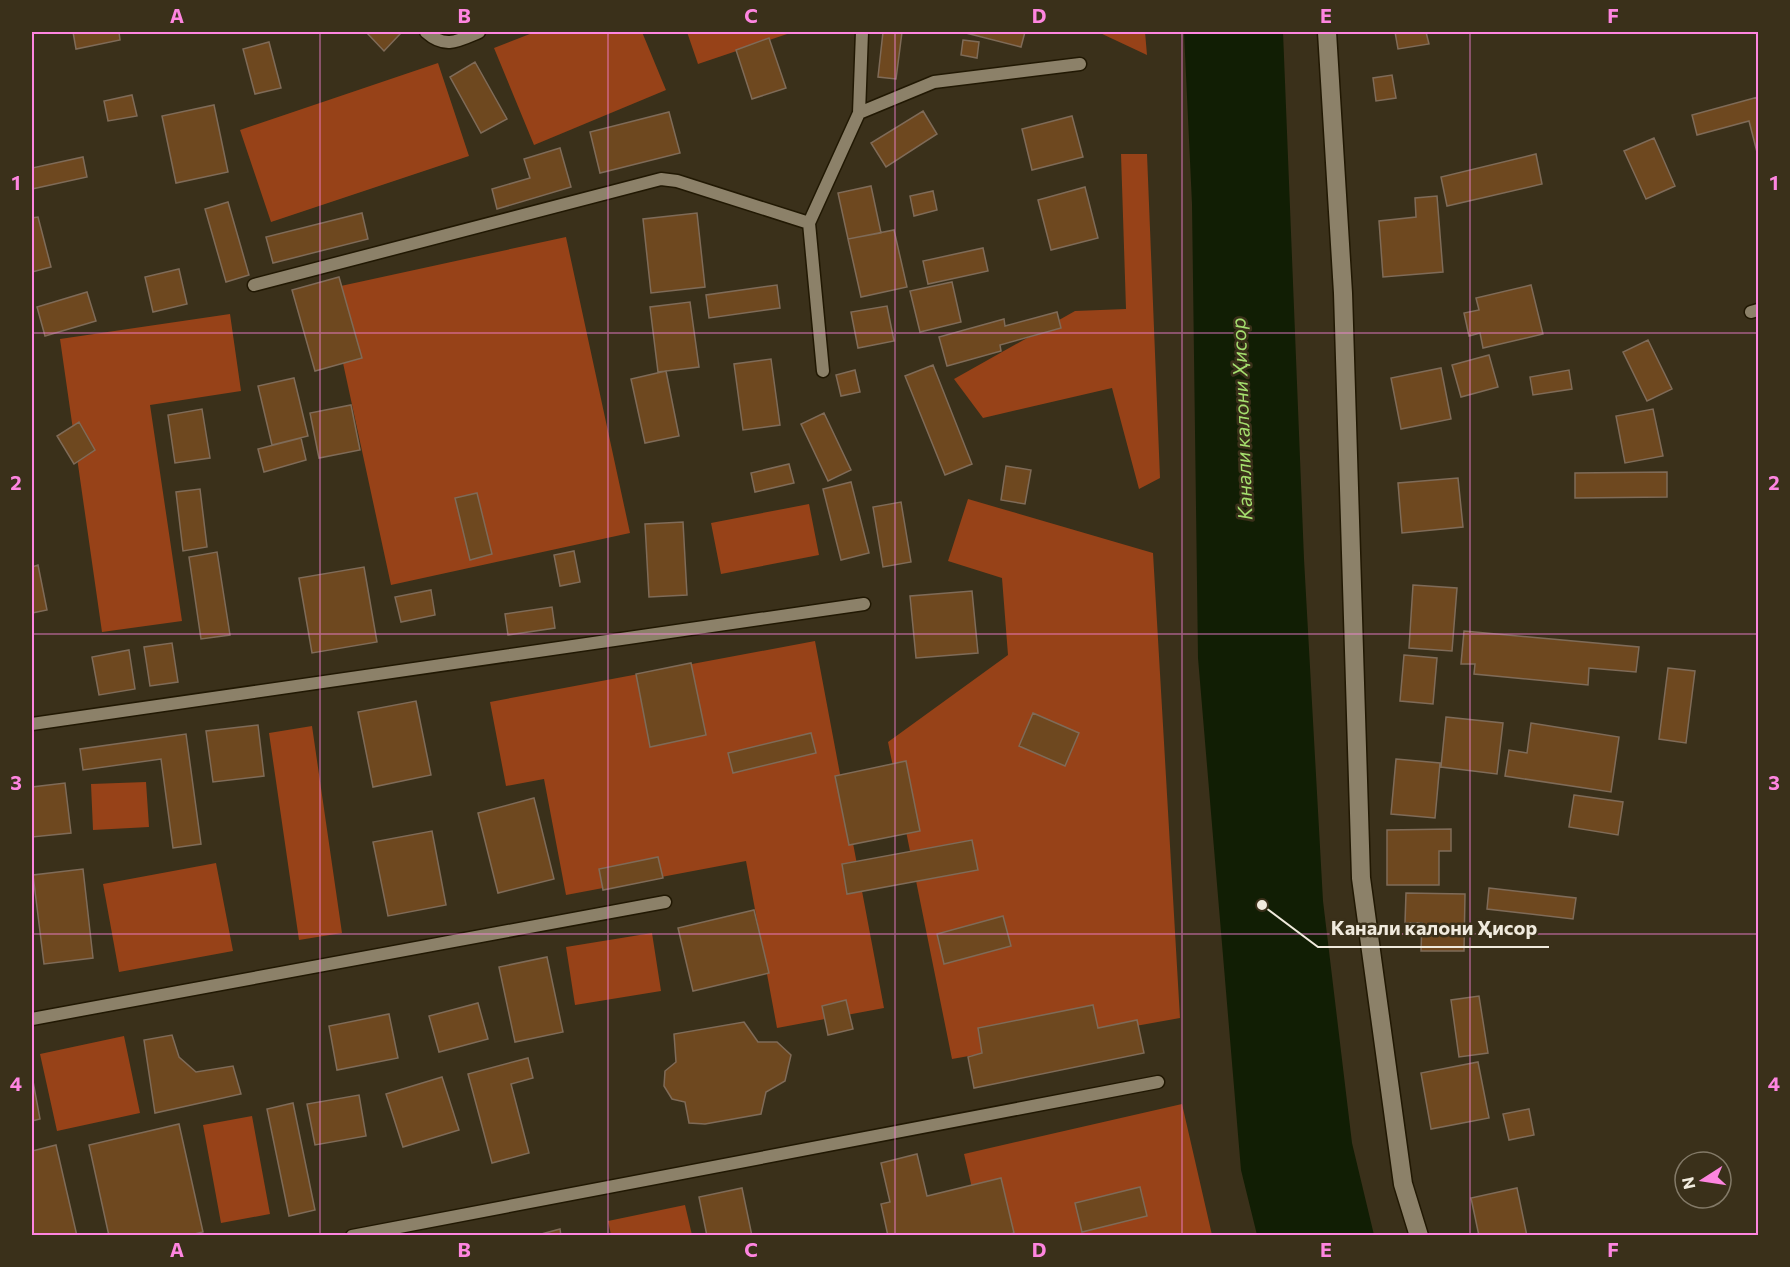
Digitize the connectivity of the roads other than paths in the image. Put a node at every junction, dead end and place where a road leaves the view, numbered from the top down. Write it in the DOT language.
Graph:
graph roads {
  1 [pos="426,32"];
  2 [pos="479,32"];
  3 [pos="862,32"];
  4 [pos="1326,32"];
  5 [pos="1080,64"];
  6 [pos="859,113"];
  7 [pos="809,223"];
  8 [pos="254,285"];
  9 [pos="823,371"];
  10 [pos="864,604"];
  11 [pos="32,724"];
  12 [pos="665,902"];
  13 [pos="32,1018"];
  14 [pos="1158,1082"];
  15 [pos="352,1236"];
  16 [pos="1419,1236"];
  1 -- 2 [label="lane"];
  3 -- 6 [label="lane"];
  4 -- 16 [label="street"];
  5 -- 6 [label="lane"];
  6 -- 7 [label="lane"];
  7 -- 8 [label="lane"];
  7 -- 9 [label="lane"];
  10 -- 11 [label="lane"];
  12 -- 13 [label="lane"];
  14 -- 15 [label="lane"];
}
